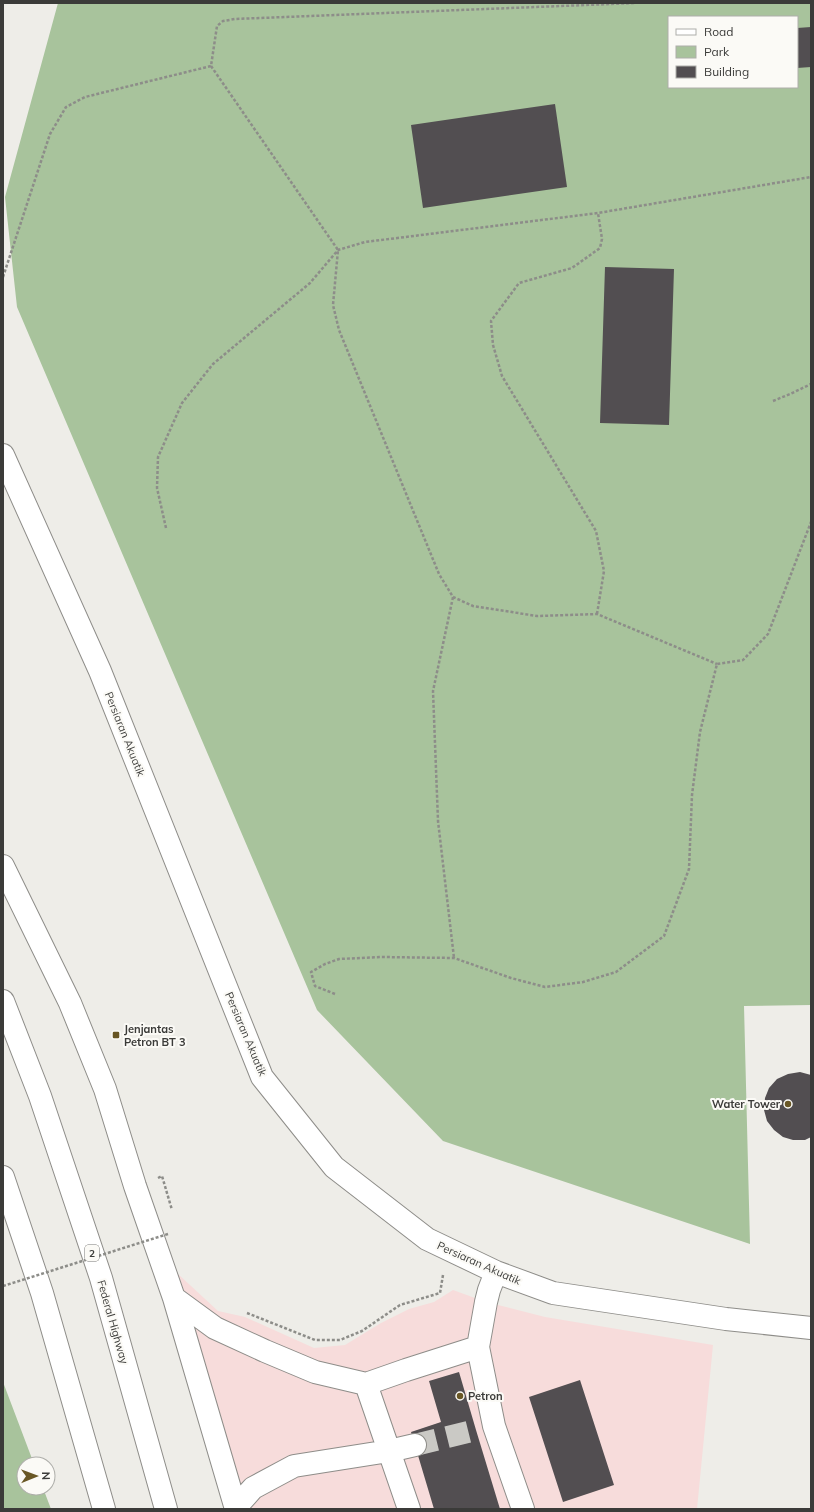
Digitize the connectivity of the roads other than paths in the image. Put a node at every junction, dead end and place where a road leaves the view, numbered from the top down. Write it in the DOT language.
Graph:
graph roads {
  1 [pos="3,455"];
  2 [pos="3,866"];
  3 [pos="3,1001"];
  4 [pos="3,1177"];
  5 [pos="496,1272"];
  6 [pos="174,1298"];
  7 [pos="811,1328"];
  8 [pos="478,1347"];
  9 [pos="366,1384"];
  10 [pos="415,1445"];
  11 [pos="389,1451"];
  12 [pos="236,1508"];
  13 [pos="104,1509"];
  14 [pos="166,1509"];
  15 [pos="409,1509"];
  16 [pos="523,1509"];
  1 -- 5 [label="main road, Persiaran Akuatik"];
  2 -- 6 [label="main road"];
  3 -- 14 [label="main road, Federal Highway / 2"];
  4 -- 13 [label="main road"];
  5 -- 7 [label="main road, Persiaran Akuatik"];
  5 -- 8 [label="main road"];
  6 -- 9 [label="main road"];
  6 -- 12 [label="main road"];
  8 -- 9 [label="main road"];
  8 -- 16 [label="main road"];
  9 -- 11 [label="main road"];
  10 -- 11 [label="main road"];
  11 -- 12 [label="main road"];
  11 -- 15 [label="main road"];
}
